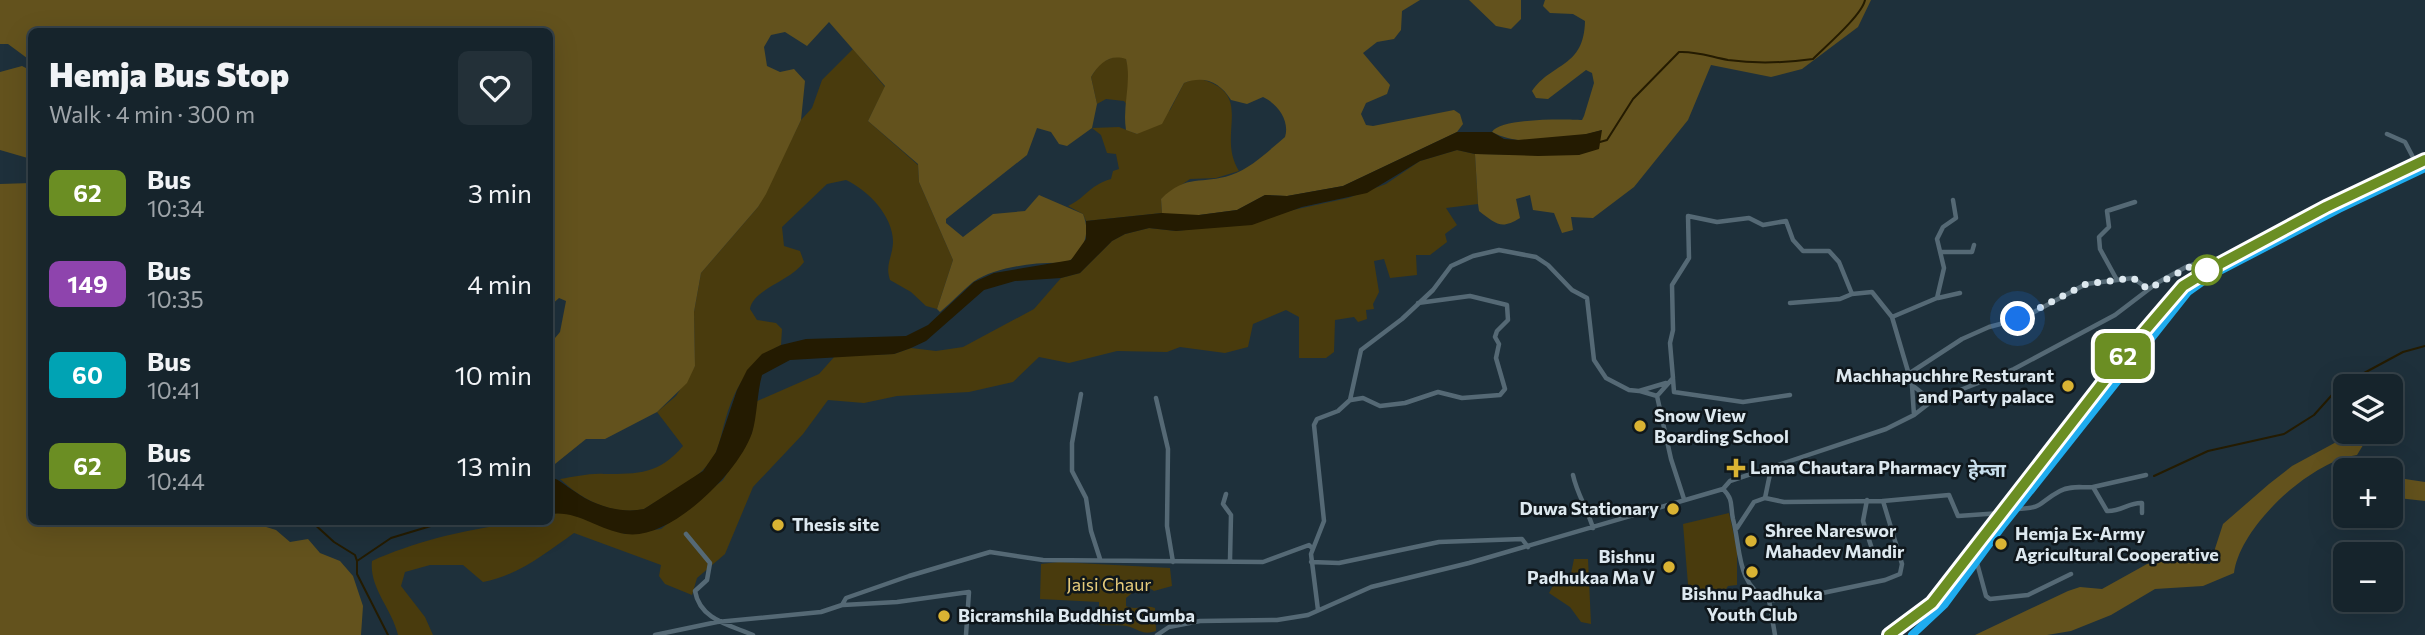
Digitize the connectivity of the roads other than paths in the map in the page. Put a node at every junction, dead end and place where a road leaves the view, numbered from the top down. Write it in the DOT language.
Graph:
graph roads {
  1 [pos="2387,134"];
  2 [pos="2421,166"];
  3 [pos="1953,200"];
  4 [pos="2135,202"];
  5 [pos="1974,244"];
  6 [pos="1941,252"];
  7 [pos="2222,266"];
  8 [pos="2117,279"];
  9 [pos="2148,289"];
  10 [pos="1960,293"];
  11 [pos="1852,294"];
  12 [pos="1937,298"];
  13 [pos="1418,303"];
  14 [pos="1790,303"];
  15 [pos="1892,317"];
  16 [pos="1910,374"];
  17 [pos="1673,378"];
  18 [pos="1666,383"];
  19 [pos="1912,385"];
  20 [pos="1639,391"];
  21 [pos="1081,394"];
  22 [pos="1790,395"];
  23 [pos="1657,396"];
  24 [pos="1156,398"];
  25 [pos="1350,400"];
  26 [pos="1932,401"];
  27 [pos="1914,415"];
  28 [pos="1771,469"];
  29 [pos="1573,475"];
  30 [pos="2146,475"];
  31 [pos="2093,487"];
  32 [pos="1723,489"];
  33 [pos="1226,494"];
  34 [pos="1765,498"];
  35 [pos="1685,499"];
  36 [pos="1867,500"];
  37 [pos="1883,501"];
  38 [pos="2016,509"];
  39 [pos="2002,513"];
  40 [pos="2142,513"];
  41 [pos="1593,528"];
  42 [pos="1737,528"];
  43 [pos="686,534"];
  44 [pos="1528,547"];
  45 [pos="1312,548"];
  46 [pos="1872,549"];
  47 [pos="1100,559"];
  48 [pos="1230,560"];
  49 [pos="1173,562"];
  50 [pos="1311,562"];
  51 [pos="1976,562"];
  52 [pos="2071,574"];
  53 [pos="1769,600"];
  54 [pos="842,605"];
  55 [pos="1318,610"];
  56 [pos="717,622"];
  57 [pos="654,635"];
  58 [pos="753,635"];
  59 [pos="966,635"];
  60 [pos="1157,635"];
  61 [pos="1775,635"];
  62 [pos="1889,635"];
  63 [pos="1912,635"];
  1 -- 2 [label="street"];
  2 -- 7 [label="highway"];
  3 -- 6 [label="street"];
  4 -- 8 [label="street"];
  5 -- 6 [label="street"];
  6 -- 12 [label="street"];
  7 -- 9 [label="street"];
  7 -- 38 [label="highway"];
  7 -- 39 [label="highway"];
  8 -- 9 [label="street"];
  8 -- 16 [label="street"];
  9 -- 26 [label="street"];
  10 -- 12 [label="street"];
  11 -- 14 [label="street"];
  11 -- 15 [label="street"];
  11 -- 17 [label="street"];
  12 -- 15 [label="street"];
  13 -- 20 [label="street"];
  13 -- 25 [label="street"];
  13 -- 25 [label="street"];
  15 -- 16 [label="street"];
  16 -- 19 [label="street"];
  17 -- 18 [label="street"];
  17 -- 22 [label="street"];
  18 -- 20 [label="street"];
  18 -- 23 [label="street"];
  19 -- 26 [label="street"];
  19 -- 27 [label="street"];
  20 -- 23 [label="street"];
  21 -- 47 [label="street"];
  23 -- 35 [label="street"];
  24 -- 49 [label="street"];
  25 -- 45 [label="street"];
  26 -- 27 [label="street"];
  27 -- 28 [label="street"];
  28 -- 32 [label="street"];
  28 -- 34 [label="street"];
  29 -- 41 [label="street"];
  30 -- 31 [label="street"];
  31 -- 38 [label="street"];
  31 -- 40 [label="street"];
  32 -- 35 [label="street"];
  32 -- 42 [label="street"];
  33 -- 48 [label="street"];
  34 -- 36 [label="street"];
  34 -- 42 [label="street"];
  35 -- 41 [label="street"];
  36 -- 37 [label="street"];
  36 -- 46 [label="street"];
  37 -- 39 [label="street"];
  37 -- 53 [label="street"];
  38 -- 51 [label="highway"];
  39 -- 62 [label="highway"];
  41 -- 44 [label="street"];
  42 -- 53 [label="street"];
  43 -- 56 [label="street"];
  44 -- 50 [label="street"];
  44 -- 55 [label="street"];
  45 -- 48 [label="street"];
  45 -- 50 [label="street"];
  47 -- 49 [label="street"];
  47 -- 54 [label="street"];
  48 -- 49 [label="street"];
  50 -- 55 [label="street"];
  51 -- 52 [label="street"];
  51 -- 63 [label="highway"];
  53 -- 61 [label="street"];
  54 -- 56 [label="street"];
  54 -- 59 [label="street"];
  55 -- 60 [label="street"];
  56 -- 57 [label="street"];
  56 -- 58 [label="street"];
}
